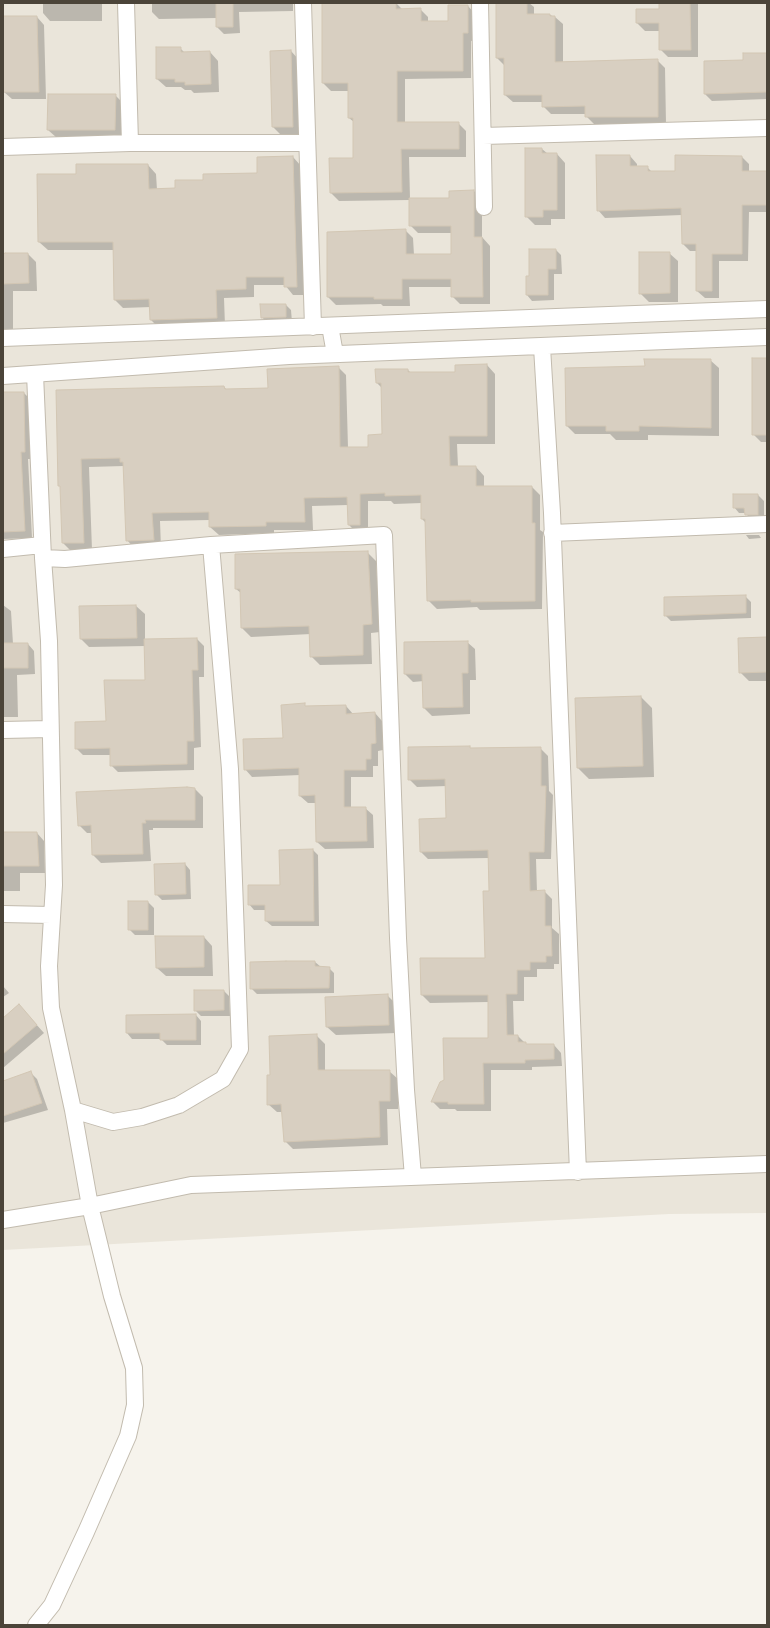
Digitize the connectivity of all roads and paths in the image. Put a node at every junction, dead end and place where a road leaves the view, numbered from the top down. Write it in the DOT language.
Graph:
graph roads {
  1 [pos="126,3"];
  2 [pos="303,3"];
  3 [pos="480,3"];
  4 [pos="767,128"];
  5 [pos="483,136"];
  6 [pos="130,143"];
  7 [pos="307,143"];
  8 [pos="3,147"];
  9 [pos="484,207"];
  10 [pos="767,309"];
  11 [pos="330,326"];
  12 [pos="313,327"];
  13 [pos="3,338"];
  14 [pos="767,338"];
  15 [pos="542,347"];
  16 [pos="335,354"];
  17 [pos="35,374"];
  18 [pos="3,376"];
  19 [pos="767,524"];
  20 [pos="552,533"];
  21 [pos="211,545"];
  22 [pos="3,548"];
  23 [pos="42,552"];
  24 [pos="50,729"];
  25 [pos="3,730"];
  26 [pos="3,914"];
  27 [pos="51,915"];
  28 [pos="73,1110"];
  29 [pos="767,1164"];
  30 [pos="578,1172"];
  31 [pos="413,1177"];
  32 [pos="90,1206"];
  33 [pos="3,1220"];
  34 [pos="36,1625"];
  1 -- 6 [label="street"];
  2 -- 7 [label="street"];
  3 -- 5 [label="street"];
  4 -- 5 [label="street"];
  5 -- 9 [label="street"];
  6 -- 7 [label="street"];
  6 -- 8 [label="street"];
  7 -- 12 [label="street"];
  10 -- 11 [label="street"];
  11 -- 12 [label="street"];
  11 -- 16 [label="street"];
  12 -- 13 [label="street"];
  14 -- 15 [label="street"];
  15 -- 16 [label="street"];
  15 -- 20 [label="street"];
  16 -- 17 [label="street"];
  17 -- 18 [label="street"];
  17 -- 23 [label="street"];
  19 -- 20 [label="street"];
  20 -- 30 [label="street"];
  21 -- 23 [label="street"];
  21 -- 28 [label="street"];
  21 -- 31 [label="street"];
  22 -- 23 [label="street"];
  23 -- 24 [label="street"];
  24 -- 25 [label="street"];
  24 -- 27 [label="street"];
  26 -- 27 [label="street"];
  27 -- 28 [label="street"];
  28 -- 32 [label="street"];
  29 -- 30 [label="street"];
  30 -- 31 [label="street"];
  31 -- 32 [label="street"];
  32 -- 33 [label="street"];
  32 -- 34 [label="street"];
}
